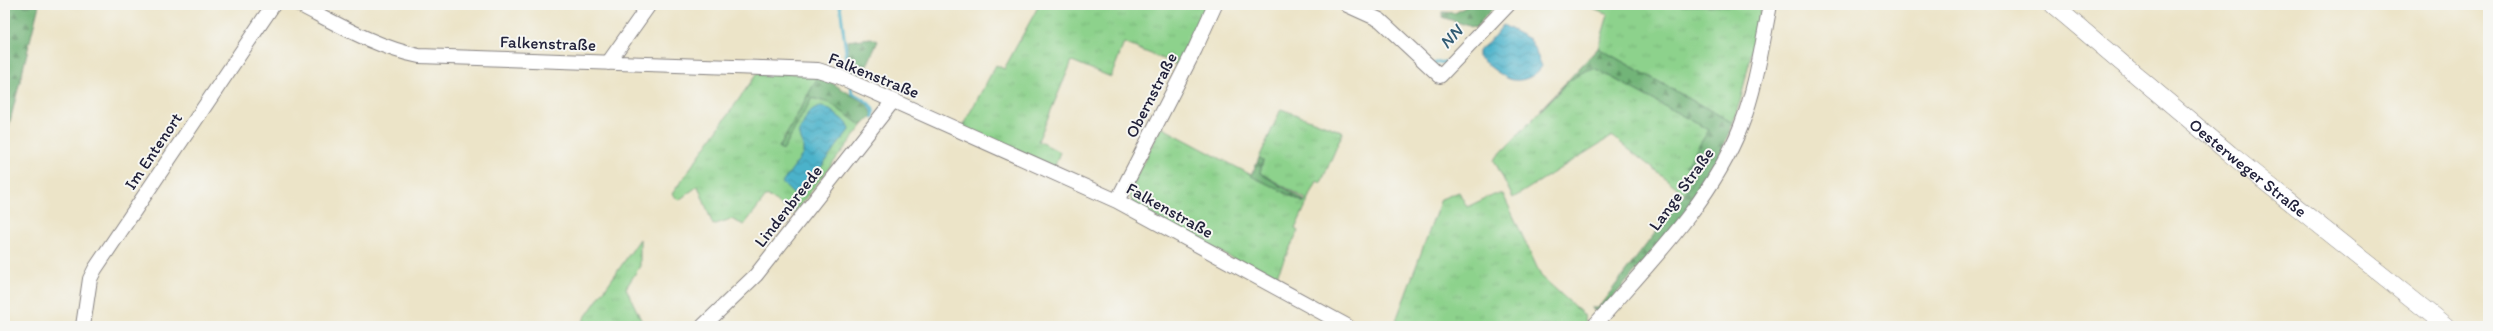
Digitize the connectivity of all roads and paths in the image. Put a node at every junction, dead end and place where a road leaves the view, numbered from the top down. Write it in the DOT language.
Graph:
graph roads {
  1 [pos="273,5"];
  2 [pos="300,5"];
  3 [pos="649,5"];
  4 [pos="1214,5"];
  5 [pos="1347,5"];
  6 [pos="1508,5"];
  7 [pos="1770,5"];
  8 [pos="2054,5"];
  9 [pos="608,63"];
  10 [pos="893,101"];
  11 [pos="1117,201"];
  12 [pos="83,326"];
  13 [pos="703,326"];
  14 [pos="1347,326"];
  15 [pos="1594,326"];
  16 [pos="2446,326"];
  1 -- 12 [label="street, Im Entenort"];
  2 -- 9 [label="street, Falkenstraße"];
  3 -- 9 [label="street"];
  4 -- 11 [label="street, Obernstraße"];
  5 -- 6 [label="street"];
  7 -- 15 [label="street, Lange Straße"];
  8 -- 16 [label="main road, Oesterweger Straße"];
  9 -- 10 [label="street, Falkenstraße"];
  10 -- 11 [label="street, Falkenstraße"];
  10 -- 13 [label="street, Lindenbreede"];
  11 -- 14 [label="street, Falkenstraße"];
}
